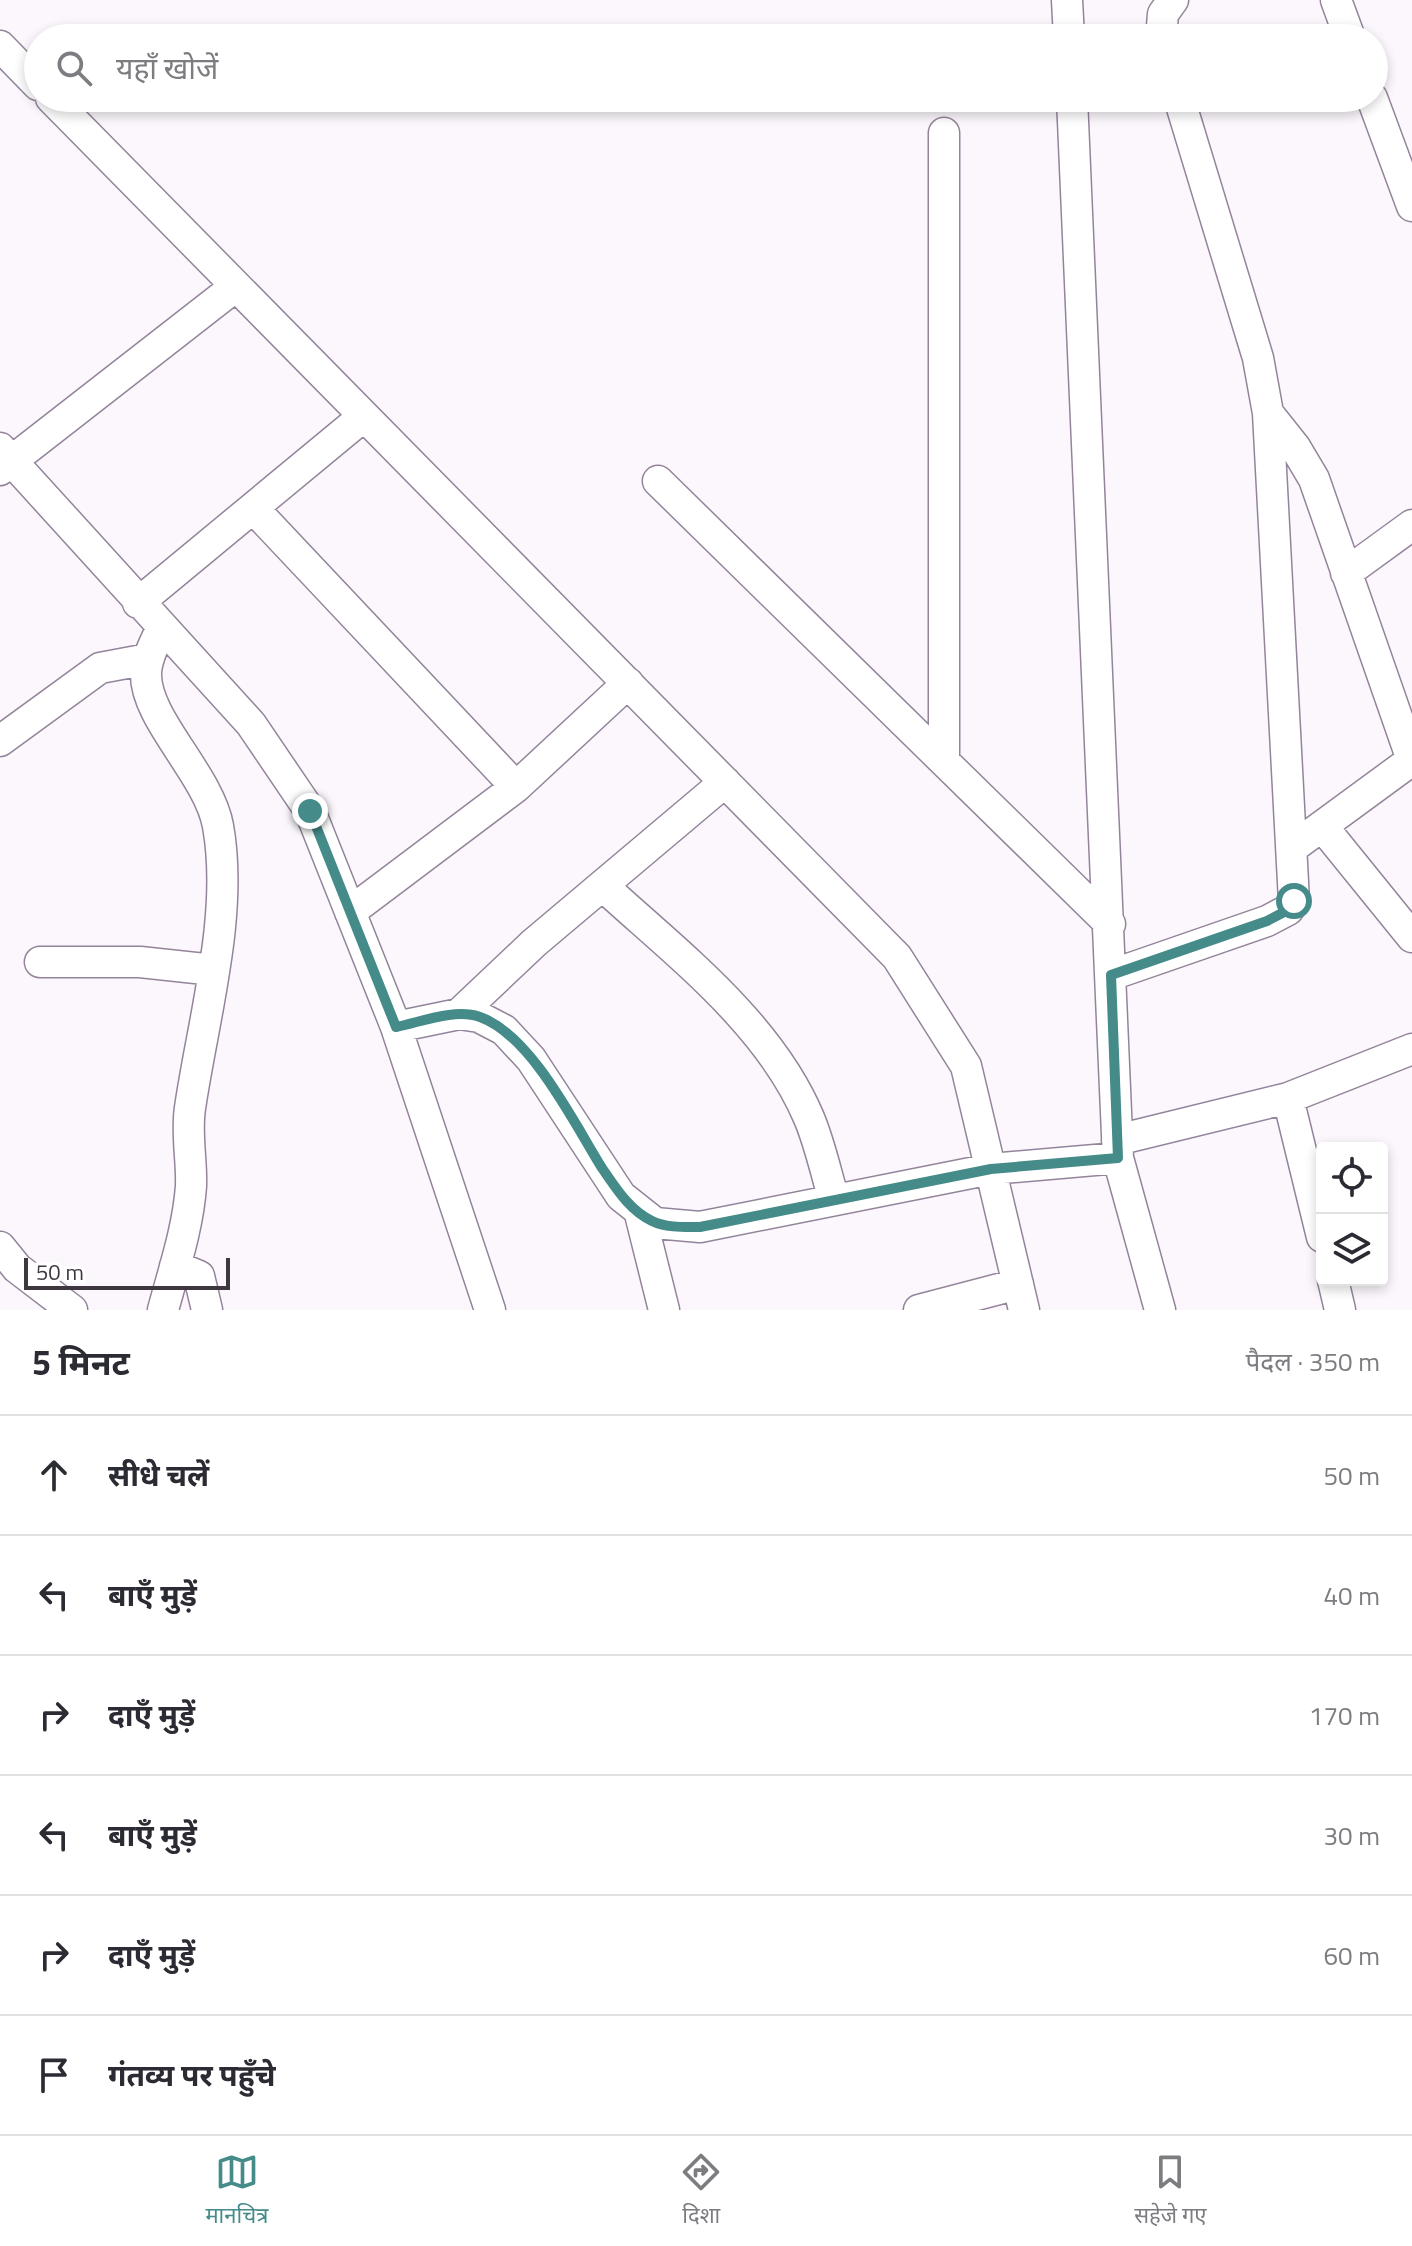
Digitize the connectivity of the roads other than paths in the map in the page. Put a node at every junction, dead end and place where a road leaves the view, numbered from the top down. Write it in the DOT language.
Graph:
graph roads {
  1 [pos="1067,0"];
  2 [pos="1173,0"];
  3 [pos="1336,0"];
  4 [pos="1068,24"];
  5 [pos="1162,24"];
  6 [pos="1345,24"];
  7 [pos="0,46"];
  8 [pos="24,71"];
  9 [pos="65,112"];
  10 [pos="1073,112"];
  11 [pos="1183,112"];
  12 [pos="1377,112"];
  13 [pos="944,133"];
  14 [pos="1412,206"];
  15 [pos="236,286"];
  16 [pos="1268,413"];
  17 [pos="364,416"];
  18 [pos="4,460"];
  19 [pos="658,481"];
  20 [pos="253,508"];
  21 [pos="1412,525"];
  22 [pos="1346,573"];
  23 [pos="138,603"];
  24 [pos="161,629"];
  25 [pos="148,659"];
  26 [pos="628,683"];
  27 [pos="0,741"];
  28 [pos="1412,760"];
  29 [pos="944,761"];
  30 [pos="725,782"];
  31 [pos="516,787"];
  32 [pos="1322,826"];
  33 [pos="1292,848"];
  34 [pos="603,886"];
  35 [pos="350,912"];
  36 [pos="1110,924"];
  37 [pos="1412,937"];
  38 [pos="40,962"];
  39 [pos="214,970"];
  40 [pos="1111,975"];
  41 [pos="459,1014"];
  42 [pos="396,1027"];
  43 [pos="1412,1049"];
  44 [pos="1288,1098"];
  45 [pos="1118,1149"];
  46 [pos="991,1169"];
  47 [pos="834,1200"];
  48 [pos="640,1214"];
  49 [pos="1316,1214"];
  50 [pos="0,1247"];
  51 [pos="175,1266"];
  52 [pos="1334,1286"];
  53 [pos="1021,1297"];
  54 [pos="72,1310"];
  55 [pos="163,1310"];
  56 [pos="207,1310"];
  57 [pos="490,1310"];
  58 [pos="664,1310"];
  59 [pos="919,1310"];
  60 [pos="1160,1310"];
  61 [pos="1340,1310"];
  1 -- 4 [label="street"];
  2 -- 5 [label="street"];
  3 -- 6 [label="street"];
  7 -- 8 [label="street"];
  9 -- 15 [label="street"];
  10 -- 36 [label="street"];
  11 -- 16 [label="street"];
  12 -- 14 [label="street"];
  13 -- 29 [label="street"];
  15 -- 17 [label="street"];
  15 -- 18 [label="street"];
  16 -- 22 [label="street"];
  16 -- 33 [label="street"];
  17 -- 20 [label="street"];
  17 -- 26 [label="street"];
  18 -- 23 [label="street"];
  19 -- 29 [label="street"];
  20 -- 23 [label="street"];
  20 -- 31 [label="street"];
  21 -- 22 [label="street"];
  22 -- 28 [label="street"];
  23 -- 24 [label="street"];
  24 -- 25 [label="street"];
  24 -- 35 [label="street"];
  25 -- 27 [label="street"];
  25 -- 39 [label="street"];
  26 -- 30 [label="street"];
  26 -- 31 [label="street"];
  28 -- 32 [label="street"];
  29 -- 36 [label="street"];
  30 -- 34 [label="street"];
  30 -- 46 [label="street"];
  31 -- 35 [label="street"];
  32 -- 33 [label="street"];
  32 -- 37 [label="street"];
  33 -- 40 [label="street"];
  34 -- 41 [label="street"];
  34 -- 47 [label="street"];
  35 -- 42 [label="street"];
  36 -- 40 [label="street"];
  38 -- 39 [label="street"];
  39 -- 51 [label="street"];
  40 -- 45 [label="street"];
  41 -- 42 [label="street"];
  41 -- 48 [label="street"];
  42 -- 57 [label="street"];
  43 -- 44 [label="street"];
  44 -- 45 [label="street"];
  44 -- 49 [label="street"];
  45 -- 46 [label="street"];
  45 -- 60 [label="street"];
  46 -- 47 [label="street"];
  46 -- 53 [label="street"];
  47 -- 48 [label="street"];
  48 -- 58 [label="street"];
  50 -- 54 [label="street"];
  51 -- 55 [label="street"];
  51 -- 56 [label="street"];
  52 -- 61 [label="street"];
  53 -- 59 [label="street"];
}
